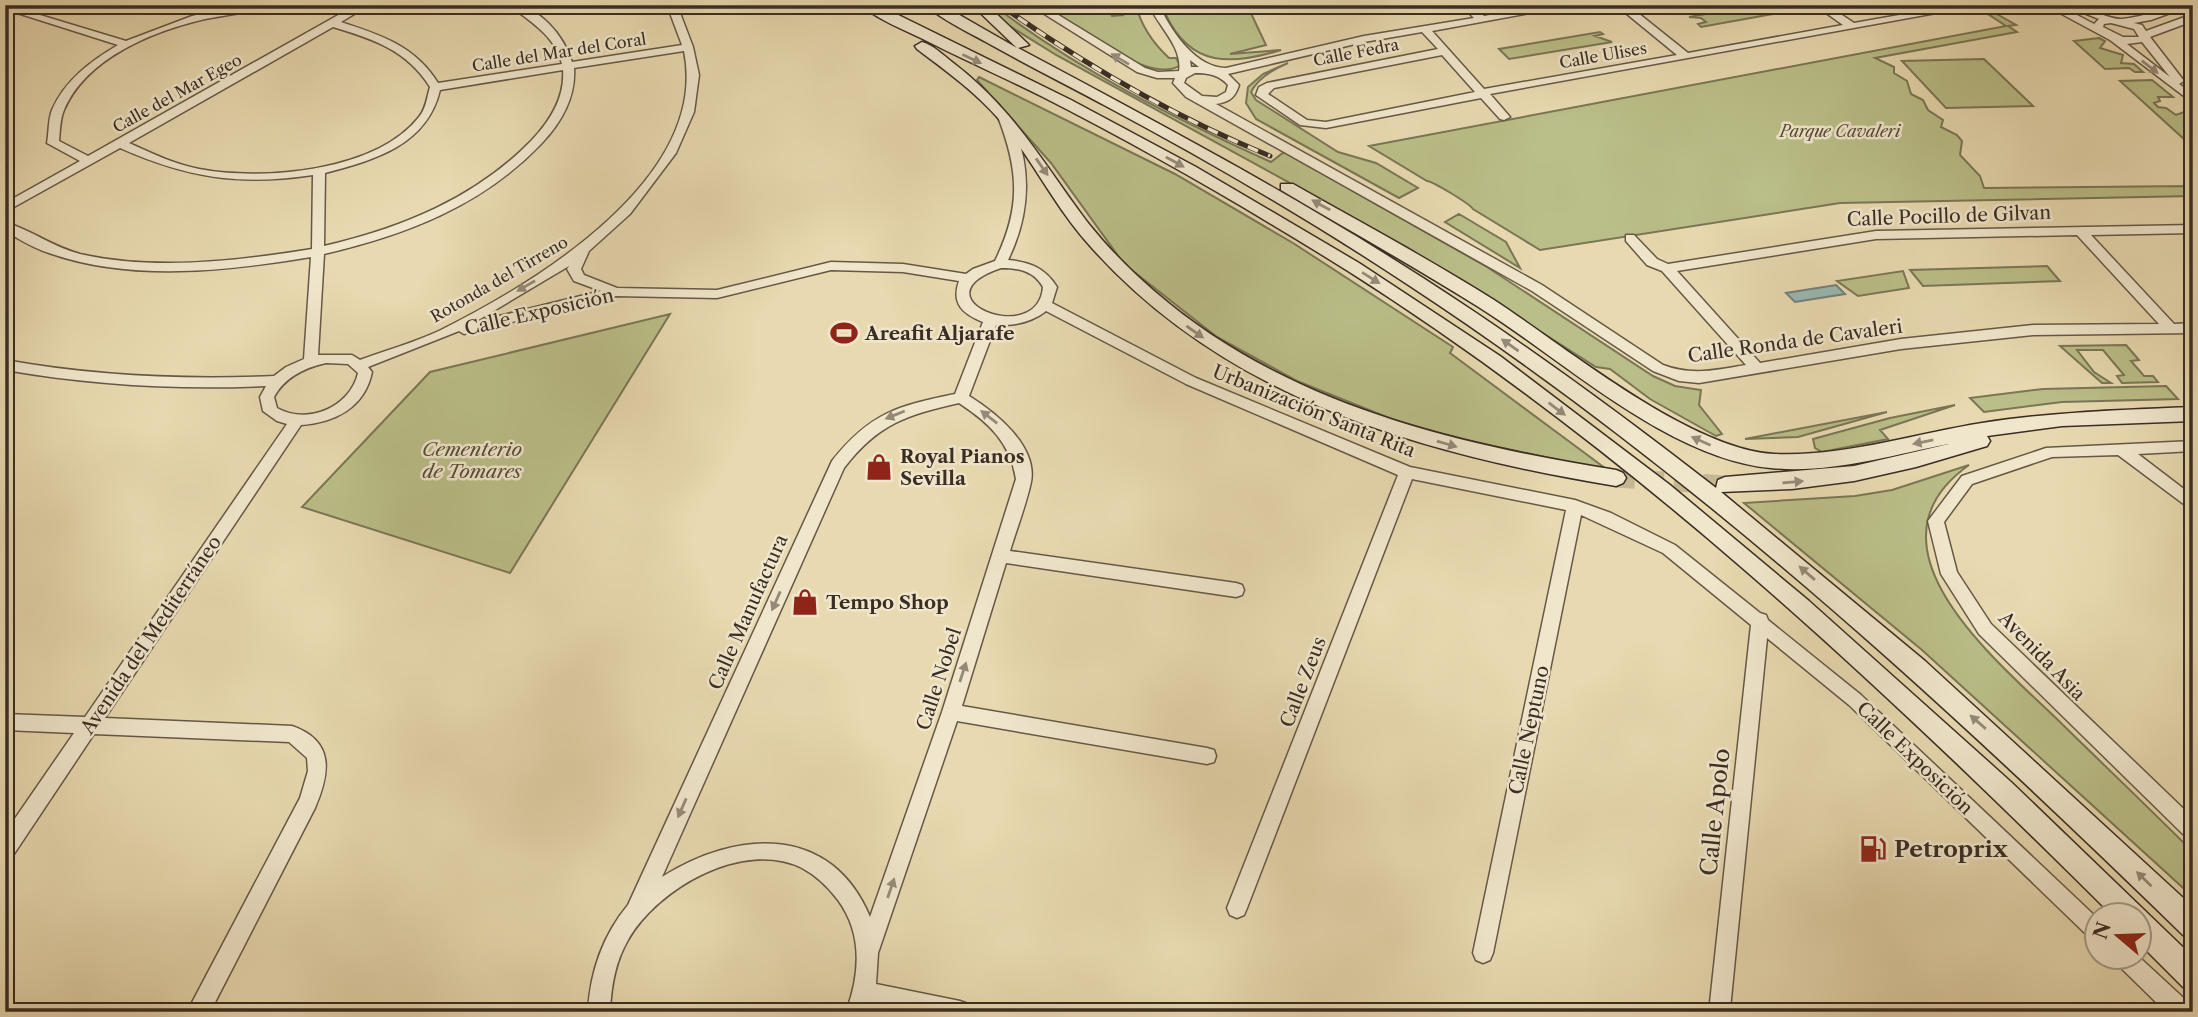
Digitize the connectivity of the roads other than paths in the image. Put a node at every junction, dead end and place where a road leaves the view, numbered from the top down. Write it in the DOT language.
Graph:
graph roads {
  1 [pos="29,5"];
  2 [pos="258,5"];
  3 [pos="515,5"];
  4 [pos="672,5"];
  5 [pos="867,5"];
  6 [pos="932,5"];
  7 [pos="979,5"];
  8 [pos="1035,5"];
  9 [pos="1187,5"];
  10 [pos="1466,5"];
  11 [pos="1568,5"];
  12 [pos="1622,5"];
  13 [pos="1820,5"];
  14 [pos="1975,5"];
  15 [pos="2050,5"];
  16 [pos="2069,5"];
  17 [pos="2187,5"];
  18 [pos="358,6"];
  19 [pos="1155,6"];
  20 [pos="16,11"];
  21 [pos="5,17"];
  22 [pos="2193,17"];
  23 [pos="1480,18"];
  24 [pos="2116,20"];
  25 [pos="332,23"];
  26 [pos="1852,27"];
  27 [pos="1424,28"];
  28 [pos="2104,33"];
  29 [pos="2145,37"];
  30 [pos="126,44"];
  31 [pos="688,47"];
  32 [pos="1182,49"];
  33 [pos="1446,51"];
  34 [pos="1289,55"];
  35 [pos="1685,56"];
  36 [pos="1261,62"];
  37 [pos="569,66"];
  38 [pos="1212,71"];
  39 [pos="1184,74"];
  40 [pos="1068,80"];
  41 [pos="1271,85"];
  42 [pos="435,87"];
  43 [pos="1233,92"];
  44 [pos="1484,92"];
  45 [pos="1196,98"];
  46 [pos="2193,98"];
  47 [pos="1125,111"];
  48 [pos="1003,115"];
  49 [pos="1504,117"];
  50 [pos="1258,132"];
  51 [pos="119,143"];
  52 [pos="89,160"];
  53 [pos="319,171"];
  54 [pos="5,208"];
  55 [pos="5,226"];
  56 [pos="2193,229"];
  57 [pos="2080,231"];
  58 [pos="1630,238"];
  59 [pos="318,249"];
  60 [pos="584,249"];
  61 [pos="1000,264"];
  62 [pos="1667,268"];
  63 [pos="967,278"];
  64 [pos="616,292"];
  65 [pos="1045,305"];
  66 [pos="991,320"];
  67 [pos="2193,328"];
  68 [pos="2171,329"];
  69 [pos="444,334"];
  70 [pos="311,361"];
  71 [pos="5,365"];
  72 [pos="360,365"];
  73 [pos="1756,368"];
  74 [pos="277,381"];
  75 [pos="961,398"];
  76 [pos="2193,414"];
  77 [pos="297,420"];
  78 [pos="2039,422"];
  79 [pos="2193,446"];
  80 [pos="2120,448"];
  81 [pos="1407,472"];
  82 [pos="1616,478"];
  83 [pos="1725,485"];
  84 [pos="2193,505"];
  85 [pos="1575,506"];
  86 [pos="1001,556"];
  87 [pos="1236,590"];
  88 [pos="1760,620"];
  89 [pos="951,712"];
  90 [pos="5,722"];
  91 [pos="90,724"];
  92 [pos="1206,756"];
  93 [pos="2193,831"];
  94 [pos="5,850"];
  95 [pos="2118,902"];
  96 [pos="1237,908"];
  97 [pos="636,911"];
  98 [pos="2082,917"];
  99 [pos="2193,926"];
  100 [pos="2152,936"];
  101 [pos="869,952"];
  102 [pos="1483,953"];
  103 [pos="2141,972"];
  104 [pos="2193,977"];
  105 [pos="861,1002"];
  106 [pos="1719,1009"];
  107 [pos="198,1012"];
  108 [pos="599,1012"];
  109 [pos="960,1012"];
  110 [pos="2182,1012"];
  1 -- 20 [label="street"];
  2 -- 30 [label="street"];
  3 -- 37 [label="street"];
  4 -- 31 [label="street, Rotonda del Tirreno"];
  5 -- 48 [label="main road"];
  5 -- 95 [label="main road, one-way"];
  6 -- 40 [label="main road"];
  7 -- 40 [label="main road"];
  39 -- 8 [label="street, one-way"];
  9 -- 19 [label="street"];
  10 -- 23 [label="street"];
  11 -- 23 [label="street"];
  12 -- 35 [label="street"];
  13 -- 26 [label="street"];
  14 -- 26 [label="street, Calle Ulises"];
  15 -- 28 [label="street"];
  16 -- 24 [label="street"];
  17 -- 24 [label="street"];
  18 -- 25 [label="street, Calle del Mar Egeo"];
  19 -- 32 [label="street"];
  20 -- 21 [label="street"];
  20 -- 30 [label="street"];
  22 -- 29 [label="street"];
  23 -- 27 [label="street"];
  24 -- 28 [label="street"];
  24 -- 29 [label="street"];
  25 -- 42 [label="street"];
  25 -- 51 [label="street, Calle del Mar Egeo"];
  26 -- 35 [label="street, Calle Ulises"];
  27 -- 33 [label="street"];
  27 -- 34 [label="street"];
  28 -- 29 [label="street"];
  28 -- 46 [label="street, one-way"];
  29 -- 46 [label="street"];
  30 -- 52 [label="street"];
  31 -- 37 [label="street, Calle del Mar del Coral"];
  31 -- 60 [label="street, Rotonda del Tirreno"];
  32 -- 36 [label="street"];
  32 -- 38 [label="street"];
  32 -- 39 [label="street"];
  33 -- 41 [label="street, Calle Fedra"];
  33 -- 44 [label="street"];
  34 -- 36 [label="street"];
  34 -- 43 [label="street"];
  35 -- 44 [label="street, Calle Ulises"];
  36 -- 38 [label="street"];
  37 -- 42 [label="street, Calle del Mar del Coral"];
  37 -- 59 [label="street"];
  38 -- 39 [label="street"];
  38 -- 43 [label="street"];
  39 -- 45 [label="street"];
  40 -- 47 [label="main road"];
  41 -- 44 [label="street, Calle Ulises"];
  42 -- 53 [label="street"];
  43 -- 45 [label="street"];
  43 -- 50 [label="street, Calle Ronda de Cavaleri"];
  44 -- 49 [label="street"];
  45 -- 50 [label="street, Calle Ronda de Cavaleri"];
  78 -- 47 [label="main road, one-way"];
  99 -- 47 [label="main road, one-way"];
  48 -- 61 [label="street"];
  48 -- 82 [label="main road, one-way"];
  50 -- 73 [label="street, Calle Ronda de Cavaleri"];
  51 -- 52 [label="street, Calle del Mar Egeo"];
  51 -- 53 [label="street"];
  52 -- 54 [label="street, Calle del Mar Egeo"];
  53 -- 59 [label="street"];
  55 -- 59 [label="street"];
  56 -- 57 [label="street, Calle Pocillo de Gilvan"];
  57 -- 62 [label="street, Calle Pocillo de Gilvan"];
  57 -- 68 [label="street"];
  58 -- 62 [label="street"];
  59 -- 70 [label="street"];
  60 -- 64 [label="street"];
  60 -- 69 [label="street, Rotonda del Tirreno, one-way"];
  61 -- 63 [label="street"];
  61 -- 65 [label="street"];
  62 -- 73 [label="street"];
  63 -- 64 [label="street, Calle Exposición"];
  63 -- 66 [label="street"];
  64 -- 69 [label="street, Calle Exposición"];
  65 -- 66 [label="street"];
  65 -- 81 [label="street, Urbanización Santa Rita"];
  66 -- 75 [label="street"];
  67 -- 68 [label="street, Calle Ronda de Cavaleri"];
  68 -- 73 [label="street, Calle Ronda de Cavaleri"];
  69 -- 72 [label="street, Rotonda del Tirreno"];
  70 -- 72 [label="street, Rotonda del Tirreno"];
  70 -- 74 [label="street, Rotonda del Tirreno"];
  71 -- 74 [label="street, Rotonda del Tirreno"];
  72 -- 77 [label="street"];
  74 -- 77 [label="street"];
  86 -- 75 [label="street, Calle Nobel, one-way"];
  75 -- 97 [label="street, Calle Manufactura, one-way"];
  76 -- 78 [label="main road"];
  77 -- 91 [label="street, Avenida del Mediterráneo"];
  83 -- 78 [label="main road, one-way"];
  79 -- 80 [label="street"];
  80 -- 84 [label="street"];
  80 -- 93 [label="street, Avenida Asia"];
  81 -- 85 [label="street, Urbanización Santa Rita"];
  81 -- 96 [label="street, Calle Zeus"];
  85 -- 88 [label="street, Urbanización Santa Rita"];
  85 -- 102 [label="street, Calle Neptuno"];
  86 -- 87 [label="street"];
  89 -- 86 [label="street, Calle Nobel, one-way"];
  88 -- 98 [label="street, Calle Exposición"];
  88 -- 106 [label="street, Calle Apolo"];
  89 -- 92 [label="street"];
  101 -- 89 [label="street, Calle Nobel, one-way"];
  90 -- 91 [label="street"];
  91 -- 94 [label="street, Avenida del Mediterráneo"];
  91 -- 107 [label="street"];
  97 -- 101 [label="street"];
  97 -- 108 [label="street"];
  100 -- 104 [label="main road"];
  101 -- 105 [label="street"];
  103 -- 110 [label="street"];
  105 -- 109 [label="street"];
}
